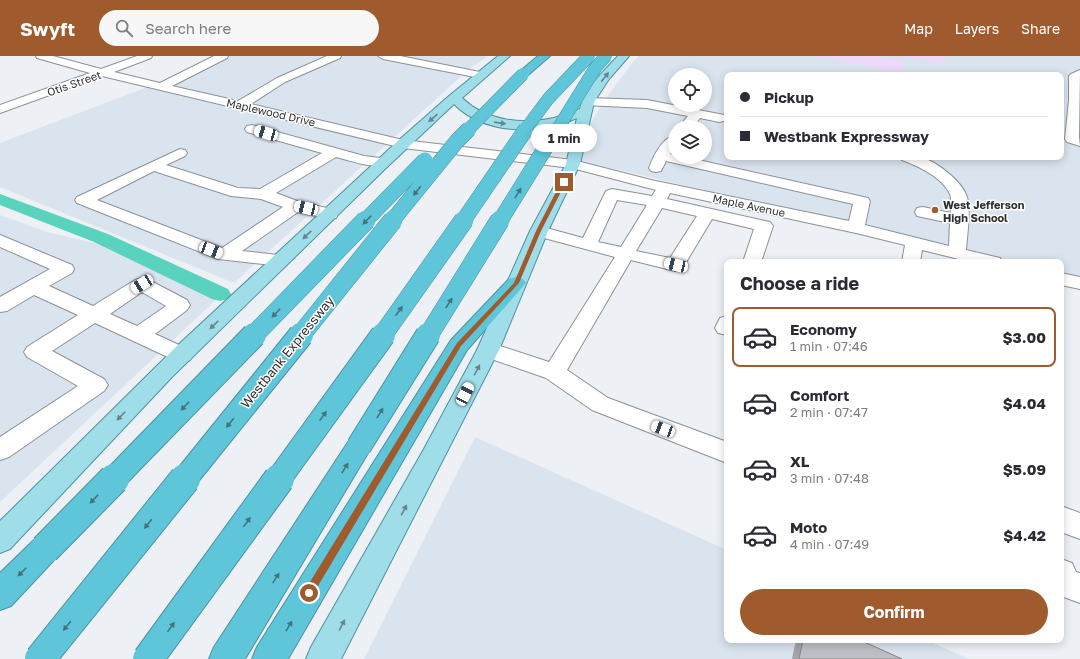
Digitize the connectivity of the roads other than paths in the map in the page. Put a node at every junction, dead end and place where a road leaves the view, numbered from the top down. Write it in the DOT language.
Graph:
graph roads {
  1 [pos="41,56"];
  2 [pos="147,56"];
  3 [pos="224,56"];
  4 [pos="336,56"];
  5 [pos="383,56"];
  6 [pos="545,56"];
  7 [pos="589,56"];
  8 [pos="606,56"];
  9 [pos="624,56"];
  10 [pos="448,58"];
  11 [pos="492,66"];
  12 [pos="104,73"];
  13 [pos="1080,73"];
  14 [pos="162,86"];
  15 [pos="507,89"];
  16 [pos="455,98"];
  17 [pos="241,105"];
  18 [pos="587,106"];
  19 [pos="0,109"];
  20 [pos="697,114"];
  21 [pos="719,118"];
  22 [pos="692,120"];
  23 [pos="252,129"];
  24 [pos="1080,142"];
  25 [pos="403,144"];
  26 [pos="668,148"];
  27 [pos="334,152"];
  28 [pos="180,153"];
  29 [pos="504,156"];
  30 [pos="661,156"];
  31 [pos="913,160"];
  32 [pos="384,162"];
  33 [pos="573,164"];
  34 [pos="152,166"];
  35 [pos="658,191"];
  36 [pos="263,194"];
  37 [pos="295,206"];
  38 [pos="923,212"];
  39 [pos="707,213"];
  40 [pos="330,214"];
  41 [pos="959,220"];
  42 [pos="856,228"];
  43 [pos="539,231"];
  44 [pos="0,240"];
  45 [pos="914,242"];
  46 [pos="588,246"];
  47 [pos="626,253"];
  48 [pos="957,253"];
  49 [pos="224,255"];
  50 [pos="753,259"];
  51 [pos="911,259"];
  52 [pos="981,259"];
  53 [pos="282,260"];
  54 [pos="1064,280"];
  55 [pos="516,283"];
  56 [pos="1080,283"];
  57 [pos="34,287"];
  58 [pos="5,298"];
  59 [pos="93,314"];
  60 [pos="139,335"];
  61 [pos="488,350"];
  62 [pos="182,355"];
  63 [pos="554,372"];
  64 [pos="0,450"];
  65 [pos="724,452"];
  66 [pos="1064,520"];
  67 [pos="1080,526"];
  68 [pos="1,538"];
  69 [pos="1064,579"];
  70 [pos="1080,588"];
  71 [pos="0,594"];
  72 [pos="40,659"];
  73 [pos="148,659"];
  74 [pos="226,659"];
  75 [pos="269,659"];
  76 [pos="324,659"];
  1 -- 12 [label="street, Maplewood Drive"];
  2 -- 12 [label="street, Otis Street"];
  3 -- 14 [label="street"];
  4 -- 17 [label="street"];
  5 -- 11 [label="street"];
  6 -- 15 [label="highway, Westbank Expressway, bridge"];
  73 -- 7 [label="highway, one-way, bridge"];
  74 -- 8 [label="highway, one-way, bridge"];
  18 -- 9 [label="main road, one-way"];
  10 -- 11 [label="street"];
  11 -- 16 [label="main road"];
  12 -- 14 [label="street, Maplewood Drive"];
  12 -- 19 [label="street, Otis Street"];
  13 -- 24 [label="street"];
  14 -- 17 [label="street, Maplewood Drive"];
  15 -- 71 [label="highway, one-way, bridge"];
  15 -- 72 [label="highway, Westbank Expressway, one-way, bridge"];
  16 -- 18 [label="main road, one-way"];
  16 -- 25 [label="main road, one-way"];
  17 -- 25 [label="street, Maplewood Drive"];
  18 -- 20 [label="street"];
  18 -- 33 [label="main road"];
  20 -- 21 [label="street"];
  20 -- 22 [label="street"];
  23 -- 27 [label="street"];
  25 -- 29 [label="street, Maplewood Drive"];
  25 -- 32 [label="main road"];
  26 -- 30 [label="street"];
  27 -- 32 [label="street"];
  27 -- 36 [label="street"];
  28 -- 34 [label="street"];
  29 -- 33 [label="street, Maple Avenue"];
  30 -- 35 [label="street"];
  30 -- 42 [label="street"];
  31 -- 41 [label="street"];
  32 -- 40 [label="main road"];
  33 -- 35 [label="street, Maple Avenue"];
  33 -- 43 [label="main road"];
  34 -- 36 [label="street"];
  34 -- 49 [label="street"];
  35 -- 39 [label="street"];
  35 -- 42 [label="street, Maple Avenue"];
  35 -- 46 [label="street"];
  35 -- 47 [label="street"];
  36 -- 37 [label="street"];
  37 -- 40 [label="street"];
  37 -- 49 [label="street"];
  38 -- 41 [label="street"];
  39 -- 47 [label="street"];
  39 -- 50 [label="street"];
  40 -- 53 [label="main road, one-way"];
  41 -- 48 [label="street"];
  42 -- 45 [label="street, Maple Avenue"];
  43 -- 46 [label="street"];
  43 -- 55 [label="main road"];
  44 -- 57 [label="street"];
  45 -- 48 [label="street, Maple Avenue"];
  45 -- 51 [label="street"];
  46 -- 47 [label="street"];
  47 -- 63 [label="street"];
  48 -- 52 [label="street, Maple Avenue"];
  49 -- 53 [label="street"];
  53 -- 62 [label="main road, one-way"];
  54 -- 56 [label="street"];
  55 -- 61 [label="main road"];
  75 -- 55 [label="highway, one-way"];
  57 -- 58 [label="street"];
  57 -- 59 [label="street"];
  59 -- 60 [label="street"];
  59 -- 60 [label="street"];
  59 -- 64 [label="street"];
  60 -- 62 [label="street"];
  61 -- 63 [label="street"];
  76 -- 61 [label="main road, one-way"];
  62 -- 68 [label="main road, one-way"];
  63 -- 65 [label="street"];
  66 -- 67 [label="street"];
  69 -- 70 [label="street"];
}
